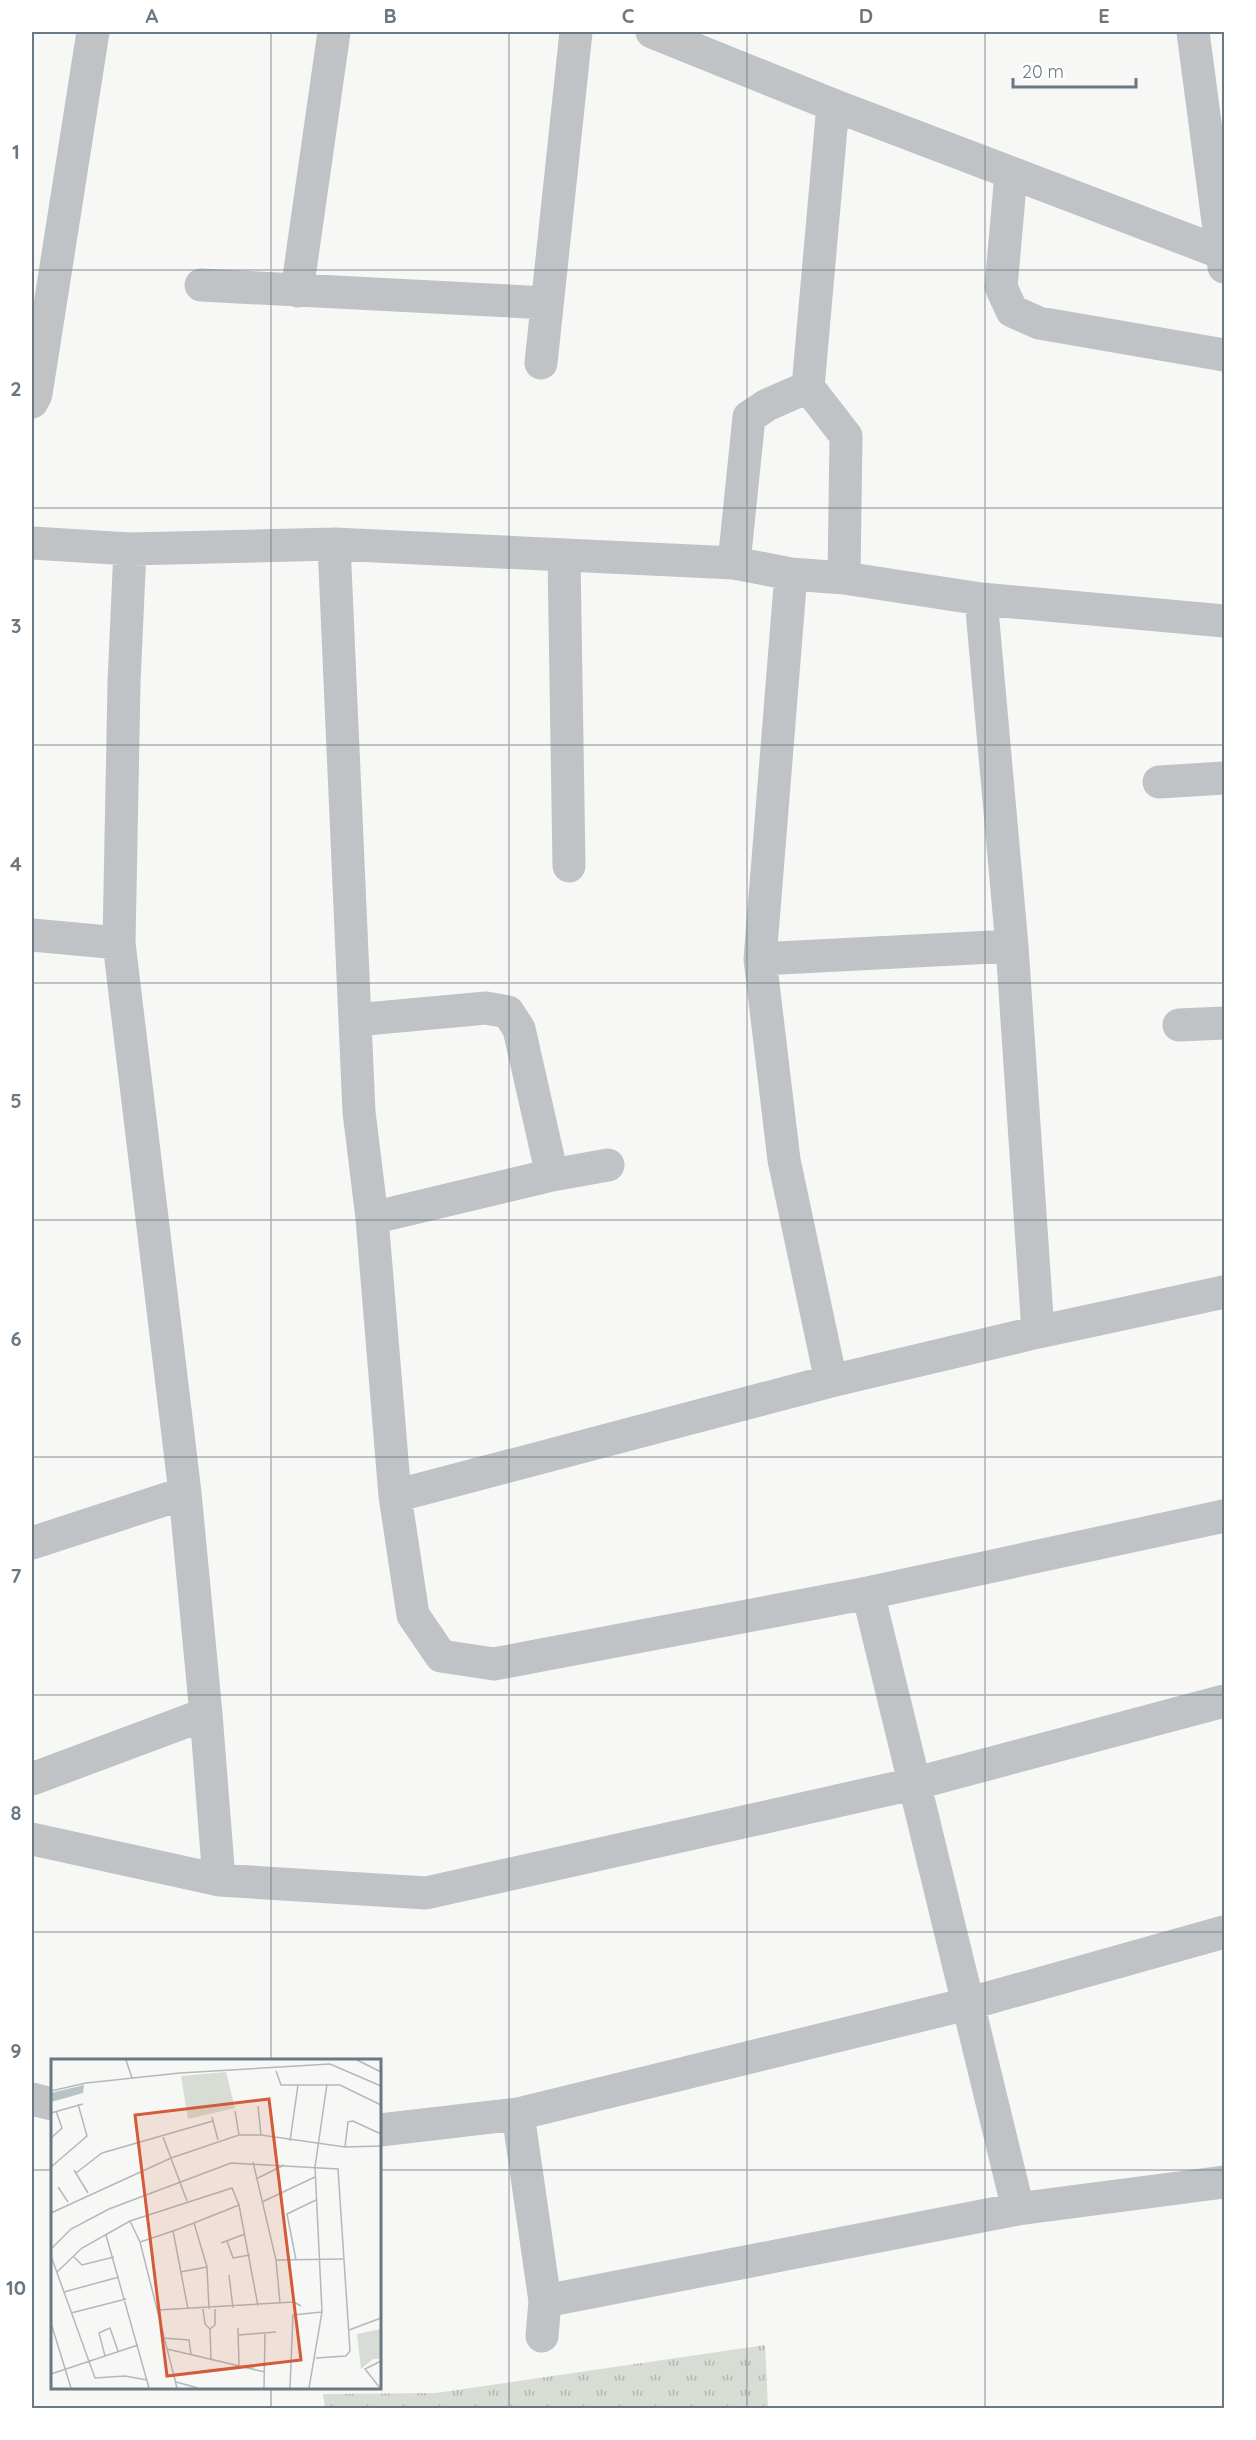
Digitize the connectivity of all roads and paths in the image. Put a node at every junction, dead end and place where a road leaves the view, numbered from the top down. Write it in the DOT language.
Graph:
graph roads {
  1 [pos="93,32"];
  2 [pos="334,32"];
  3 [pos="576,32"];
  4 [pos="652,32"];
  5 [pos="1193,32"];
  6 [pos="833,105"];
  7 [pos="1011,174"];
  8 [pos="1223,260"];
  9 [pos="201,285"];
  10 [pos="297,291"];
  11 [pos="548,303"];
  12 [pos="1224,355"];
  13 [pos="542,363"];
  14 [pos="808,387"];
  15 [pos="32,402"];
  16 [pos="32,543"];
  17 [pos="334,544"];
  18 [pos="129,549"];
  19 [pos="564,556"];
  20 [pos="734,563"];
  21 [pos="791,574"];
  22 [pos="844,578"];
  23 [pos="981,599"];
  24 [pos="1224,621"];
  25 [pos="1224,778"];
  26 [pos="1159,782"];
  27 [pos="569,866"];
  28 [pos="32,934"];
  29 [pos="119,943"];
  30 [pos="1012,946"];
  31 [pos="760,959"];
  32 [pos="355,1020"];
  33 [pos="1224,1023"];
  34 [pos="1179,1025"];
  35 [pos="608,1165"];
  36 [pos="552,1176"];
  37 [pos="372,1218"];
  38 [pos="1224,1292"];
  39 [pos="1038,1332"];
  40 [pos="831,1381"];
  41 [pos="185,1493"];
  42 [pos="395,1496"];
  43 [pos="1224,1516"];
  44 [pos="32,1544"];
  45 [pos="868,1593"];
  46 [pos="1224,1701"];
  47 [pos="206,1714"];
  48 [pos="32,1779"];
  49 [pos="913,1784"];
  50 [pos="32,1839"];
  51 [pos="219,1880"];
  52 [pos="1224,1932"];
  53 [pos="967,2004"];
  54 [pos="32,2099"];
  55 [pos="51,2104"];
  56 [pos="518,2114"];
  57 [pos="381,2130"];
  58 [pos="1224,2182"];
  59 [pos="1018,2209"];
  60 [pos="544,2301"];
  61 [pos="542,2336"];
  1 -- 15 [label="street"];
  2 -- 10 [label="street"];
  3 -- 11 [label="street"];
  4 -- 6 [label="street"];
  5 -- 8 [label="street"];
  6 -- 7 [label="street"];
  6 -- 14 [label="street"];
  7 -- 8 [label="street"];
  7 -- 12 [label="street"];
  9 -- 10 [label="street"];
  10 -- 11 [label="street"];
  11 -- 13 [label="street"];
  14 -- 20 [label="street"];
  14 -- 22 [label="street"];
  16 -- 18 [label="street"];
  17 -- 18 [label="street"];
  17 -- 19 [label="street"];
  17 -- 32 [label="street"];
  18 -- 29 [label="street"];
  19 -- 20 [label="street"];
  19 -- 27 [label="street"];
  20 -- 21 [label="street"];
  21 -- 22 [label="street"];
  21 -- 31 [label="street"];
  22 -- 23 [label="street"];
  23 -- 24 [label="street"];
  23 -- 30 [label="street"];
  25 -- 26 [label="street"];
  28 -- 29 [label="street"];
  29 -- 41 [label="street"];
  30 -- 31 [label="street"];
  30 -- 39 [label="street"];
  31 -- 40 [label="street"];
  32 -- 36 [label="street"];
  32 -- 37 [label="street"];
  33 -- 34 [label="street"];
  35 -- 36 [label="street"];
  36 -- 37 [label="street"];
  37 -- 42 [label="street"];
  38 -- 39 [label="street"];
  39 -- 40 [label="street"];
  40 -- 42 [label="street"];
  41 -- 44 [label="street"];
  41 -- 47 [label="street"];
  42 -- 45 [label="street"];
  43 -- 45 [label="street"];
  45 -- 49 [label="street"];
  46 -- 49 [label="street"];
  47 -- 48 [label="street"];
  47 -- 51 [label="street"];
  49 -- 51 [label="street"];
  49 -- 53 [label="street"];
  50 -- 51 [label="street"];
  52 -- 53 [label="street"];
  53 -- 56 [label="street"];
  53 -- 59 [label="street"];
  54 -- 55 [label="street"];
  56 -- 57 [label="street"];
  56 -- 60 [label="street"];
  58 -- 59 [label="street"];
  59 -- 60 [label="street"];
  60 -- 61 [label="street"];
}
